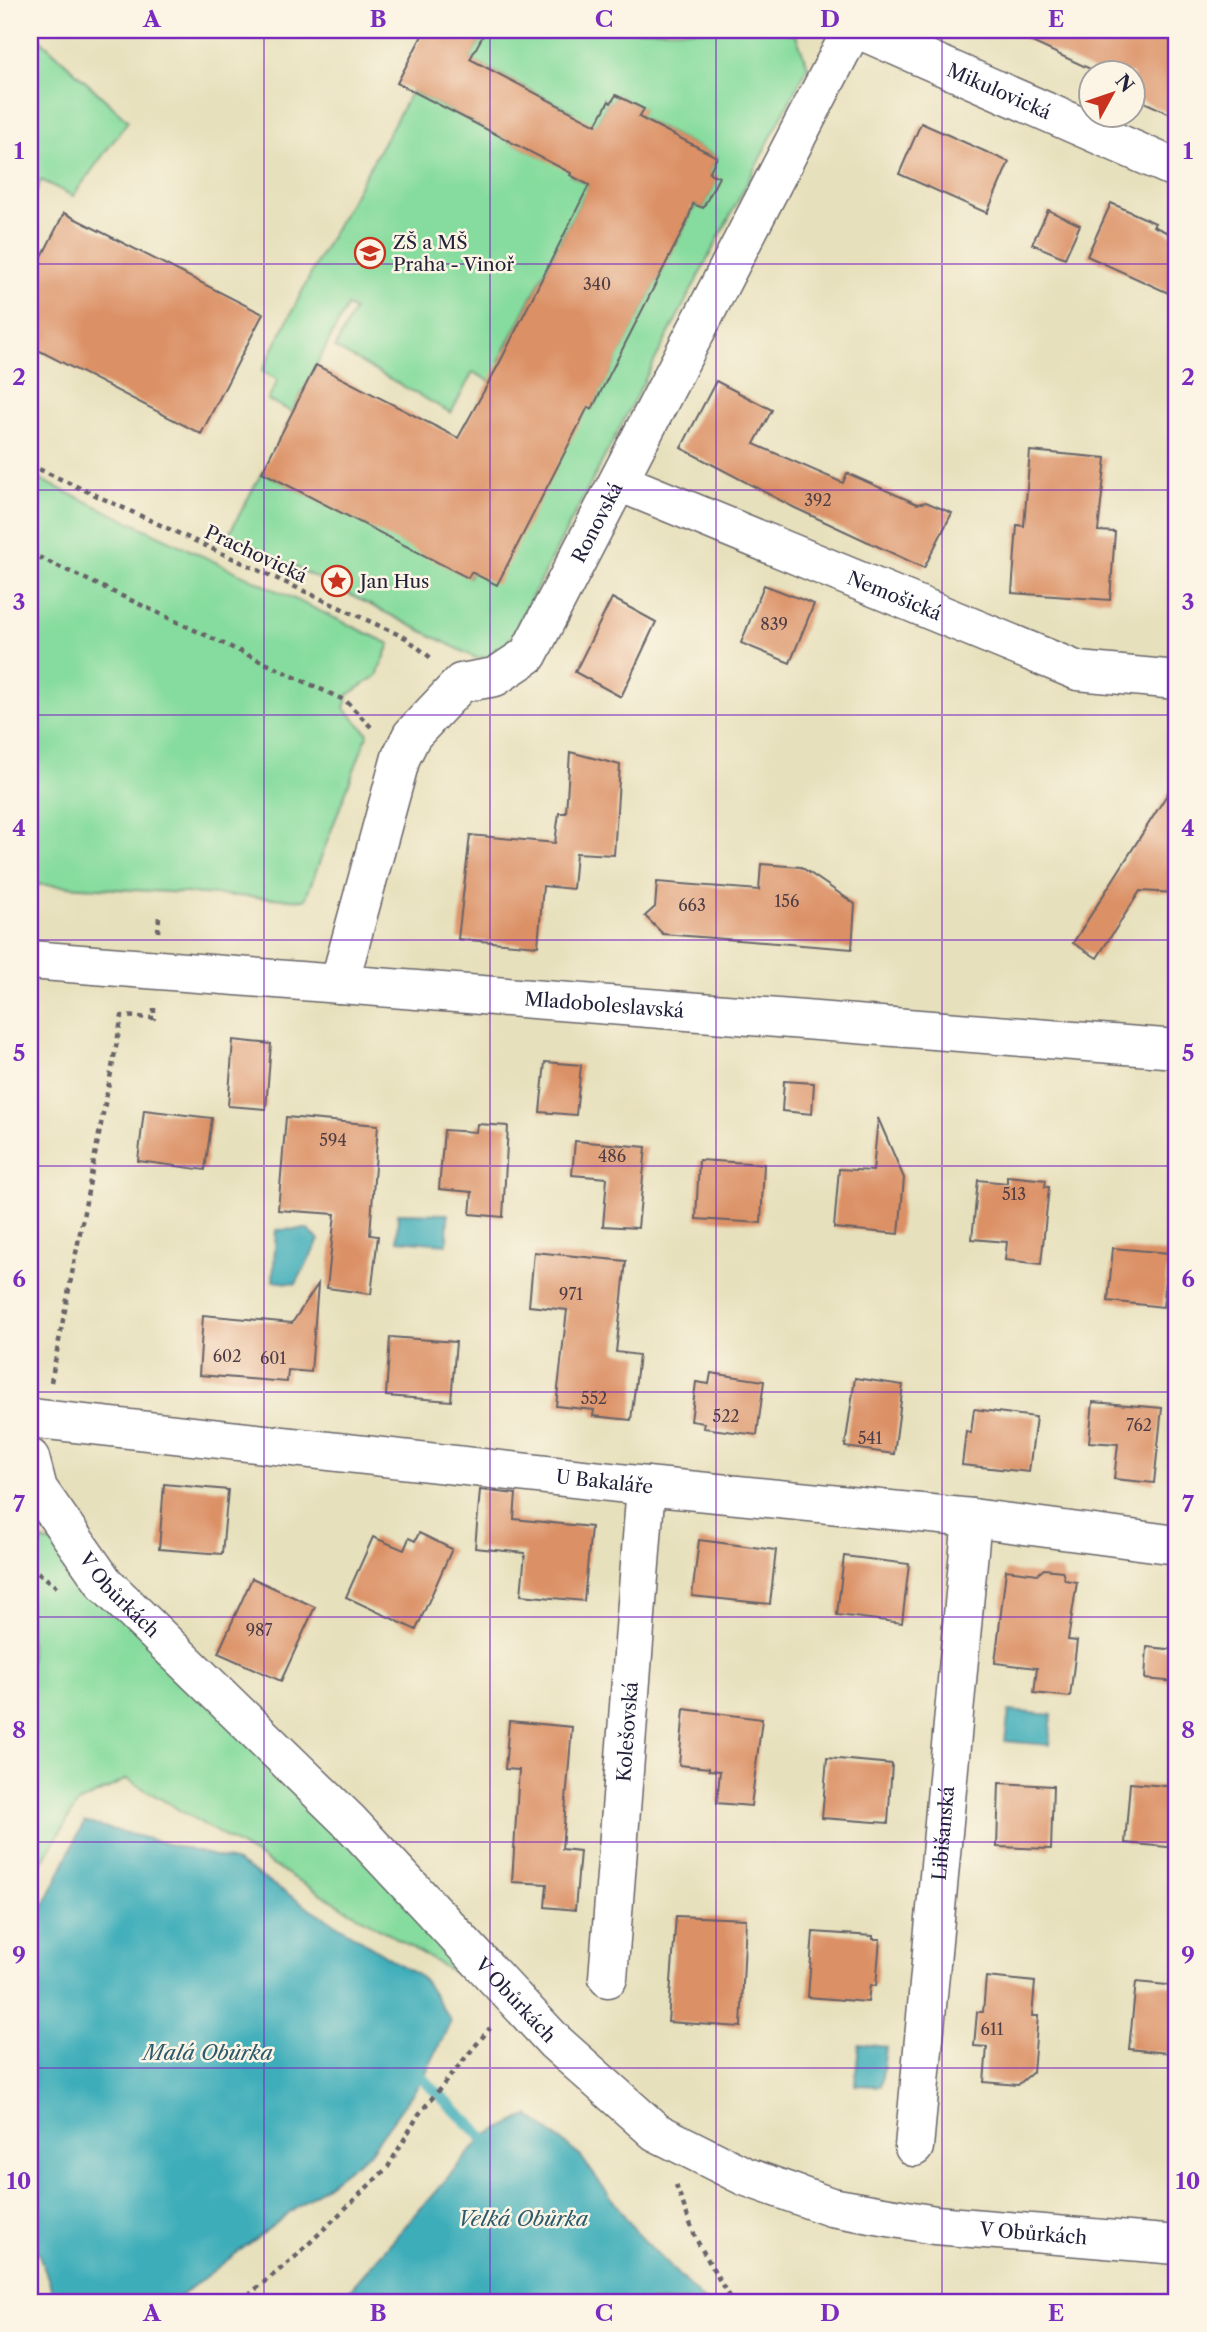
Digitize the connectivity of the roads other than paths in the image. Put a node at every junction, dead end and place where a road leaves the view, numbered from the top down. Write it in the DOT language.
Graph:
graph roads {
  1 [pos="852,30"];
  2 [pos="860,30"];
  3 [pos="1177,169"];
  4 [pos="619,482"];
  5 [pos="1177,680"];
  6 [pos="30,960"];
  7 [pos="339,984"];
  8 [pos="1177,1049"];
  9 [pos="37,1418"];
  10 [pos="30,1458"];
  11 [pos="646,1486"];
  12 [pos="972,1518"];
  13 [pos="1177,1545"];
  14 [pos="608,1978"];
  15 [pos="914,2147"];
  16 [pos="1177,2245"];
  1 -- 4 [label="street, Ronovská"];
  2 -- 3 [label="street, Mikulovická"];
  4 -- 5 [label="street, Nemošická"];
  4 -- 7 [label="street, Ronovská"];
  6 -- 7 [label="street, Mladoboleslavská"];
  7 -- 8 [label="street, Mladoboleslavská"];
  9 -- 11 [label="street, U Bakaláře"];
  10 -- 16 [label="street, V Obůrkách"];
  11 -- 12 [label="street, U Bakaláře"];
  11 -- 14 [label="street, Kolešovská"];
  12 -- 13 [label="street, U Bakaláře"];
  12 -- 15 [label="street, Libišanská"];
}
